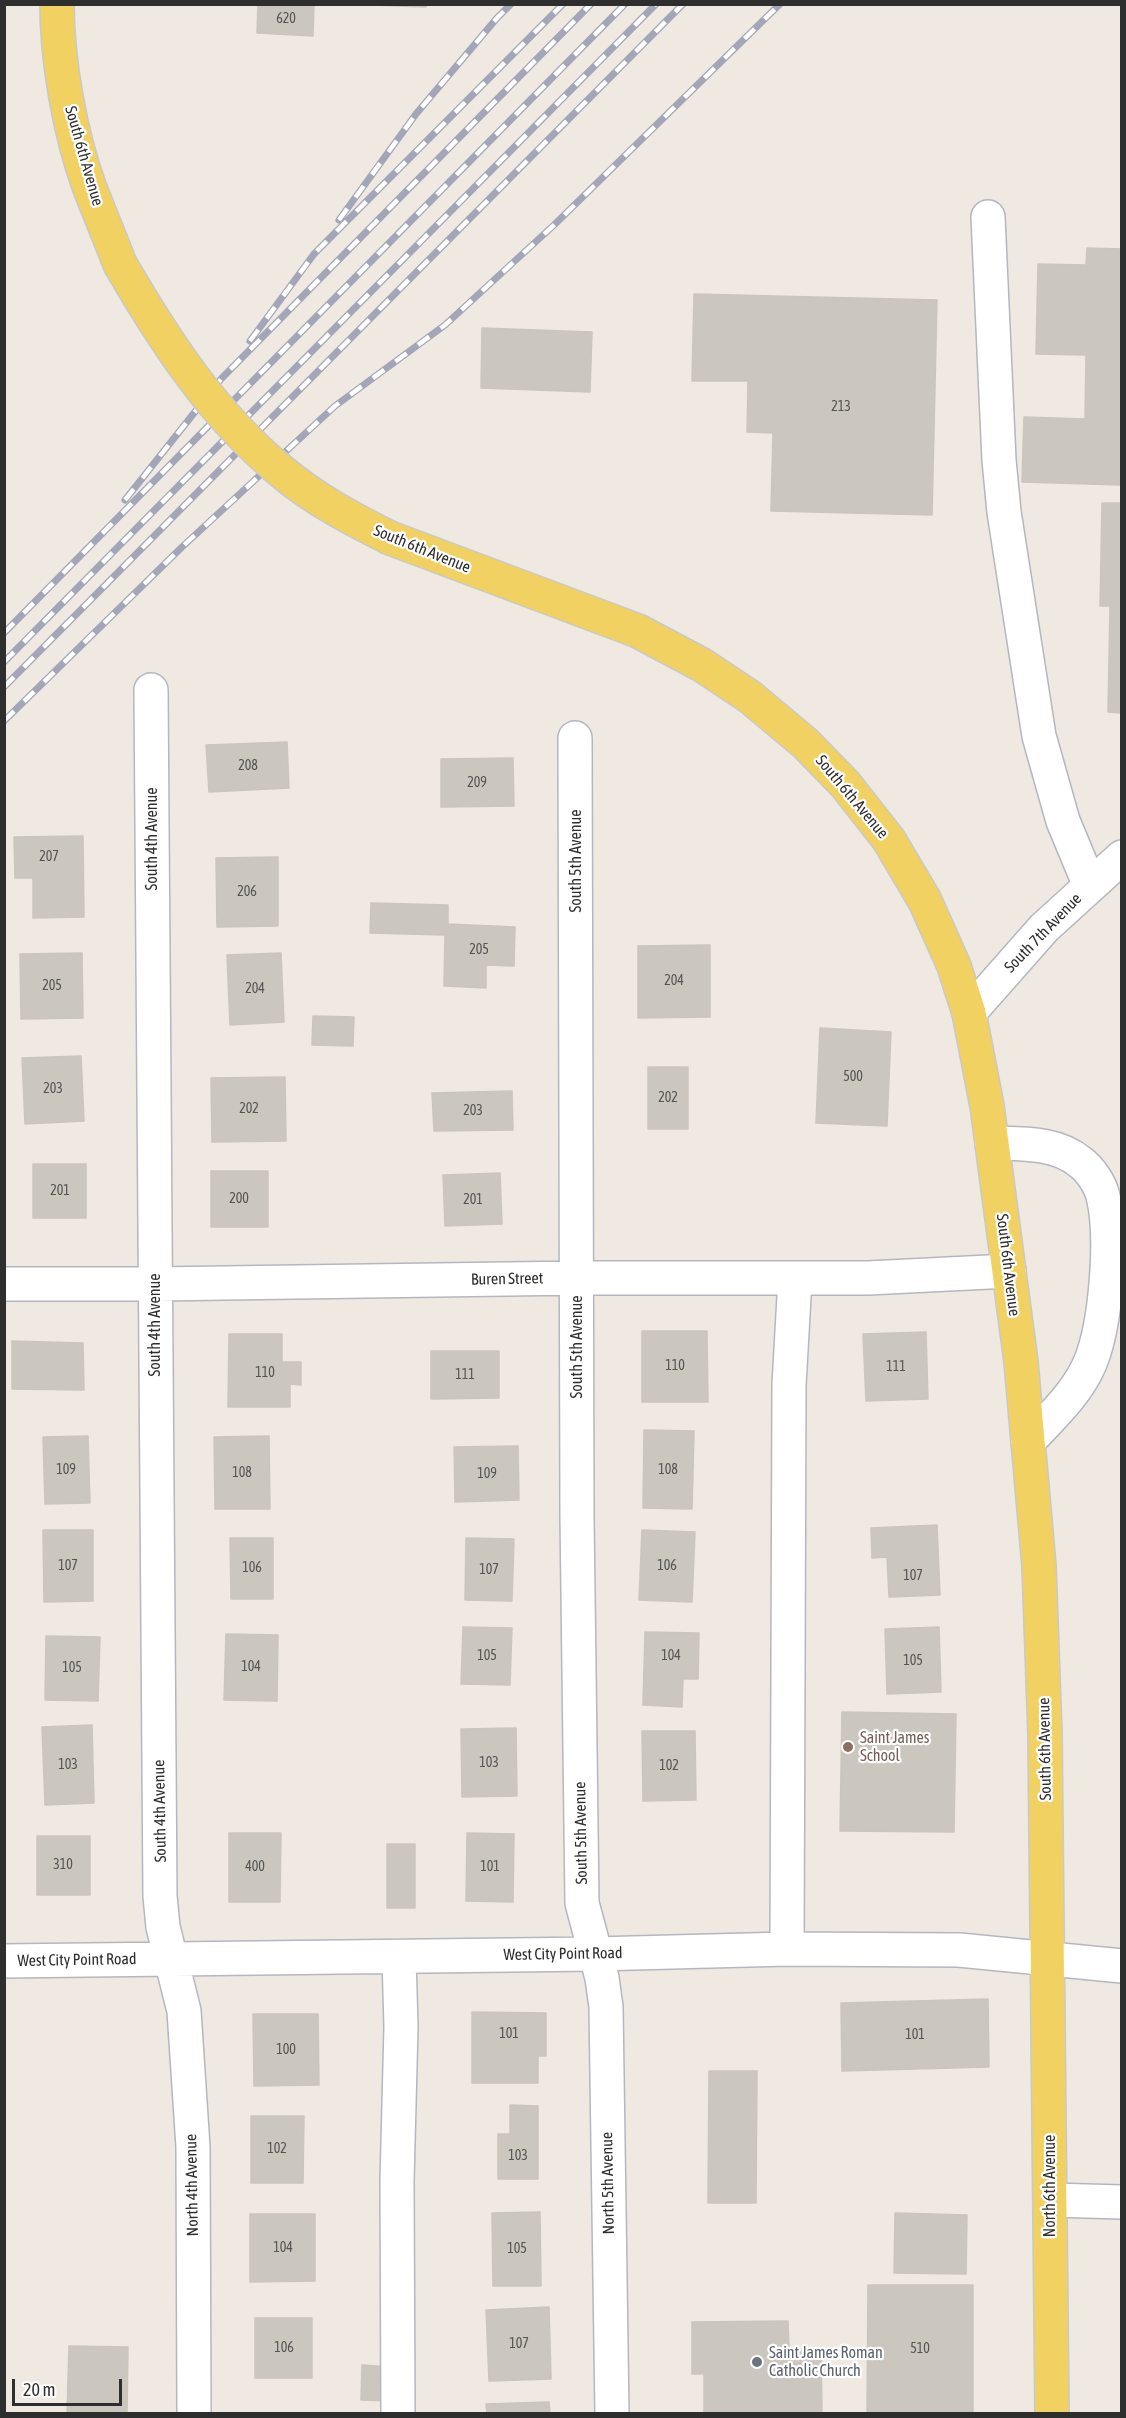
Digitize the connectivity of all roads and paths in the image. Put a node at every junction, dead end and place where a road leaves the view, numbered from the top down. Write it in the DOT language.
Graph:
graph roads {
  1 [pos="57,4"];
  2 [pos="988,217"];
  3 [pos="151,690"];
  4 [pos="575,738"];
  5 [pos="1122,857"];
  6 [pos="1090,886"];
  7 [pos="969,1013"];
  8 [pos="992,1143"];
  9 [pos="1009,1271"];
  10 [pos="578,1278"];
  11 [pos="795,1279"];
  12 [pos="4,1284"];
  13 [pos="155,1284"];
  14 [pos="1028,1442"];
  15 [pos="787,1949"];
  16 [pos="595,1954"];
  17 [pos="399,1956"];
  18 [pos="171,1958"];
  19 [pos="1049,1958"];
  20 [pos="4,1961"];
  21 [pos="1122,1966"];
  22 [pos="1051,2200"];
  23 [pos="1122,2202"];
  24 [pos="194,2414"];
  25 [pos="398,2414"];
  26 [pos="612,2414"];
  27 [pos="1052,2414"];
  1 -- 7 [label="main road, South 6th Avenue, bridge"];
  2 -- 6 [label="street"];
  3 -- 13 [label="street, South 4th Avenue"];
  4 -- 10 [label="street, South 5th Avenue"];
  5 -- 6 [label="street, South 7th Avenue"];
  6 -- 7 [label="street, South 7th Avenue"];
  7 -- 8 [label="main road, South 6th Avenue"];
  8 -- 9 [label="main road, South 6th Avenue"];
  8 -- 14 [label="street"];
  9 -- 11 [label="street, Buren Street"];
  9 -- 14 [label="main road, South 6th Avenue"];
  10 -- 11 [label="street, Buren Street"];
  10 -- 13 [label="street, Buren Street"];
  10 -- 16 [label="street, South 5th Avenue"];
  11 -- 15 [label="street"];
  12 -- 13 [label="street, Buren Street"];
  13 -- 18 [label="street, South 4th Avenue"];
  14 -- 19 [label="main road, South 6th Avenue"];
  15 -- 16 [label="street, West City Point Road"];
  15 -- 19 [label="street, West City Point Road"];
  16 -- 17 [label="street, West City Point Road"];
  16 -- 26 [label="street, North 5th Avenue"];
  17 -- 18 [label="street, West City Point Road"];
  17 -- 25 [label="street"];
  18 -- 20 [label="street, West City Point Road"];
  18 -- 24 [label="street, North 4th Avenue"];
  19 -- 21 [label="street, West City Point Road"];
  19 -- 22 [label="main road, North 6th Avenue"];
  22 -- 23 [label="street"];
  22 -- 27 [label="main road, North 6th Avenue"];
}
